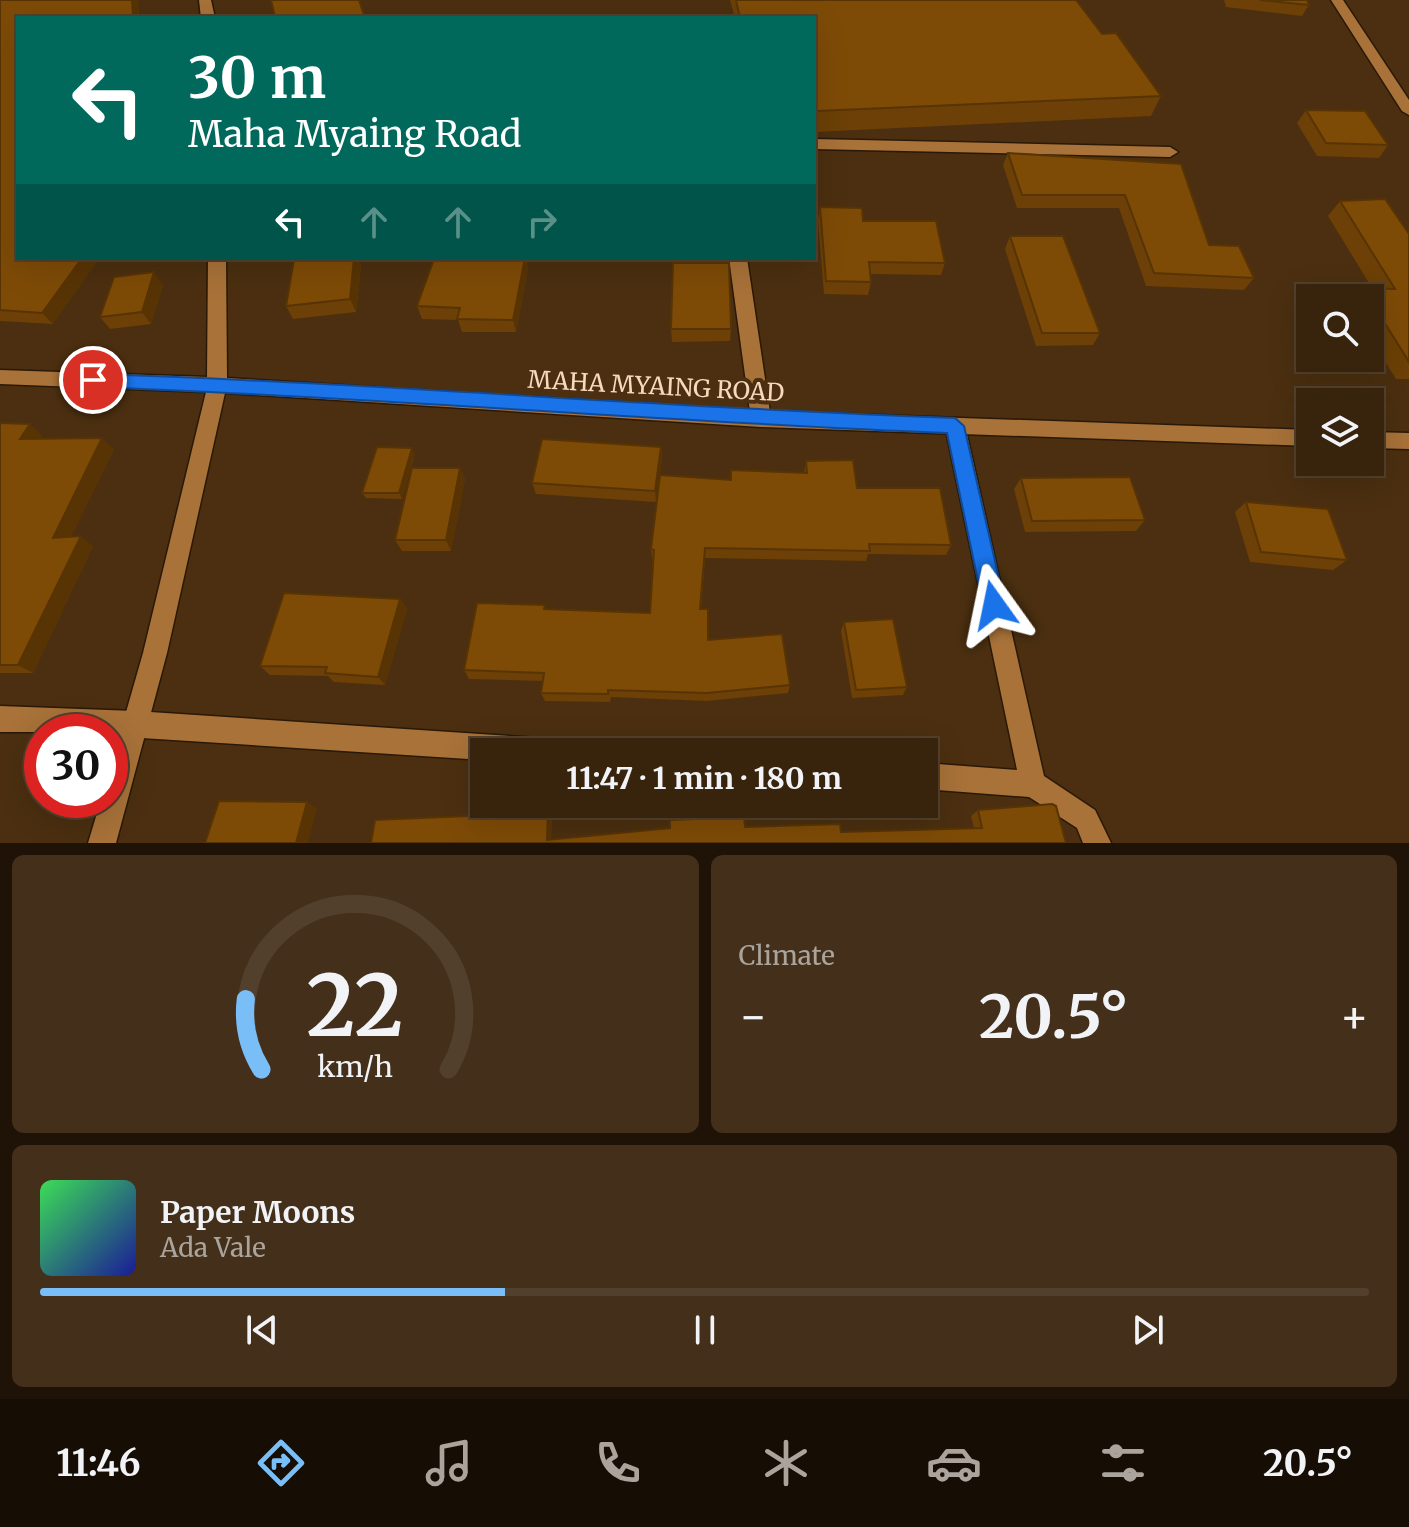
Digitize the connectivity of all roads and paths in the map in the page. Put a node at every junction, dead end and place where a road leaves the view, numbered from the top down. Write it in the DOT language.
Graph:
graph roads {
  1 [pos="1337,0"];
  2 [pos="1409,111"];
  3 [pos="816,144"];
  4 [pos="1170,152"];
  5 [pos="217,260"];
  6 [pos="738,260"];
  7 [pos="0,377"];
  8 [pos="217,385"];
  9 [pos="761,419"];
  10 [pos="955,426"];
  11 [pos="1296,438"];
  12 [pos="1384,440"];
  13 [pos="1409,441"];
  14 [pos="0,719"];
  15 [pos="135,724"];
  16 [pos="470,746"];
  17 [pos="938,777"];
  18 [pos="1033,784"];
  19 [pos="102,843"];
  20 [pos="1097,843"];
  1 -- 2 [label="street"];
  3 -- 4 [label="street"];
  5 -- 8 [label="street"];
  6 -- 9 [label="street"];
  7 -- 8 [label="street, MAHA MYAING ROAD"];
  8 -- 9 [label="street, MAHA MYAING ROAD"];
  8 -- 15 [label="street"];
  9 -- 10 [label="street, MAHA MYAING ROAD"];
  10 -- 11 [label="street, MAHA MYAING ROAD"];
  10 -- 18 [label="street"];
  12 -- 13 [label="street"];
  14 -- 15 [label="street"];
  15 -- 16 [label="street"];
  15 -- 19 [label="street"];
  17 -- 18 [label="street"];
  18 -- 20 [label="street"];
}
